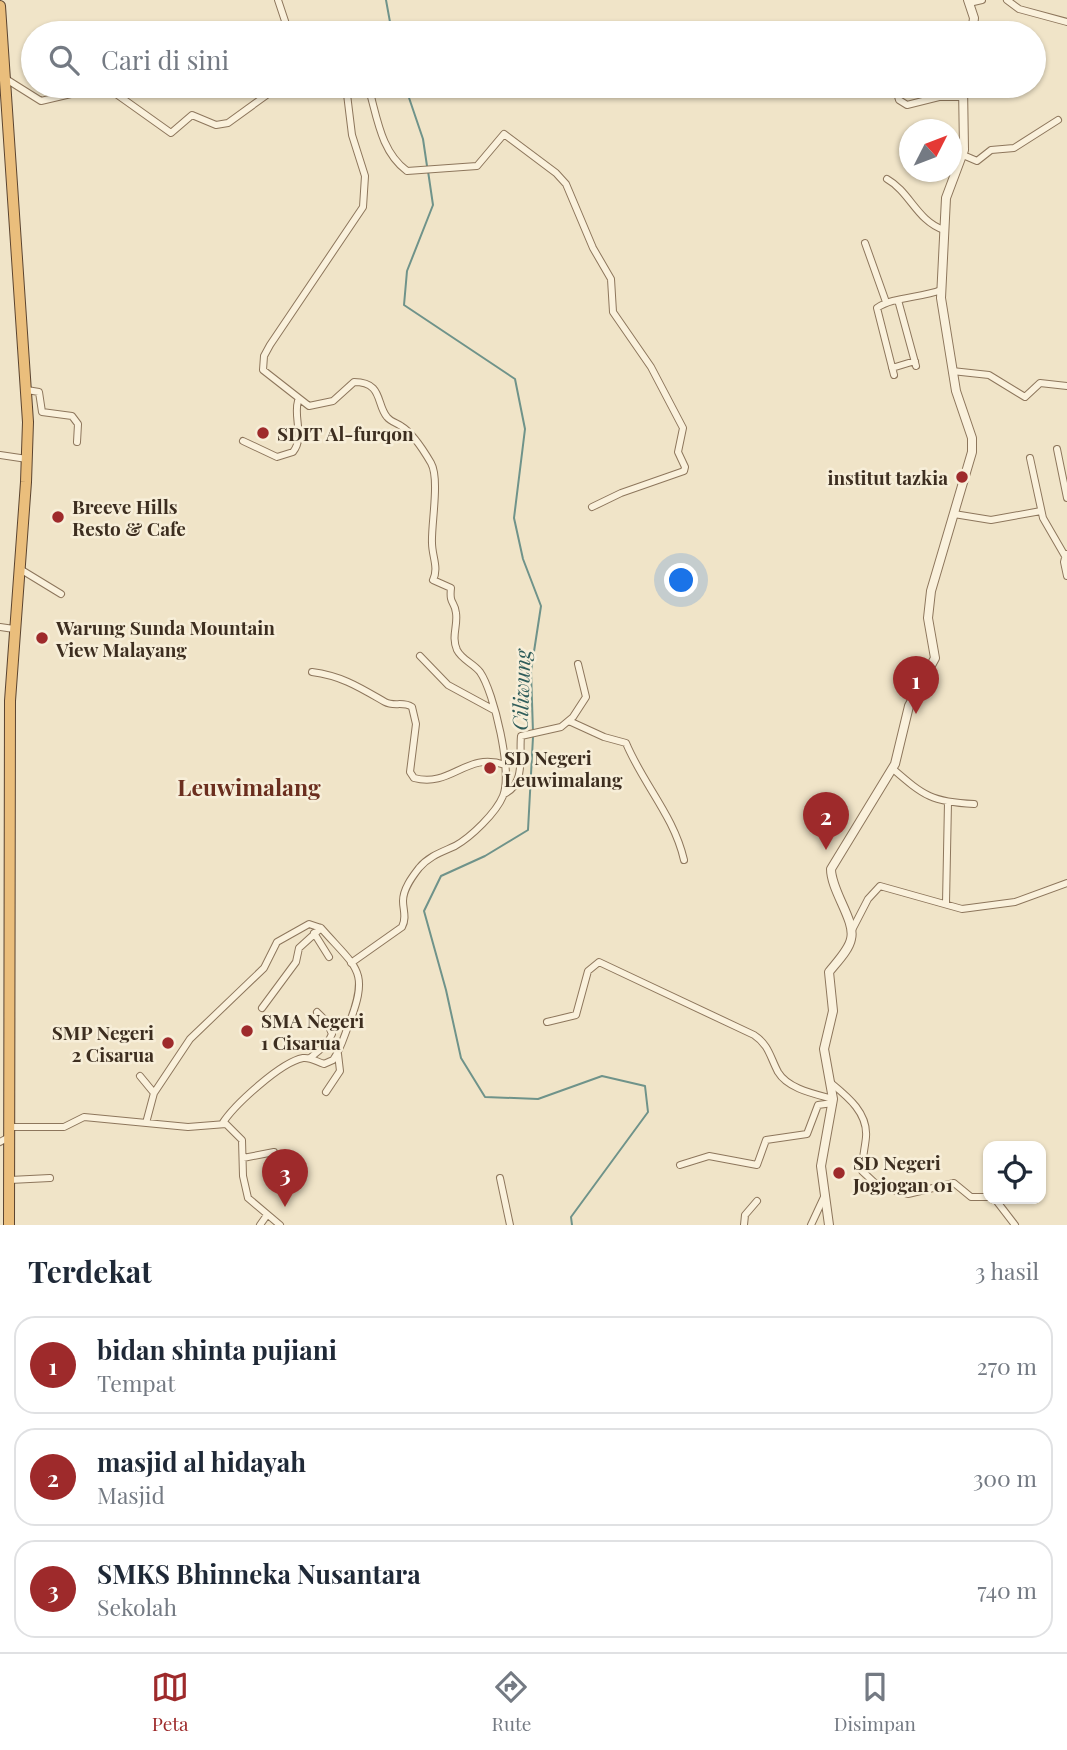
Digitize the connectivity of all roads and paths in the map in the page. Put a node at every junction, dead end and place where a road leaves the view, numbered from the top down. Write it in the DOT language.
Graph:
graph roads {
  1 [pos="278,0"];
  2 [pos="982,0"];
  3 [pos="1007,0"];
  4 [pos="969,1"];
  5 [pos="0,6"];
  6 [pos="285,21"];
  7 [pos="974,21"];
  8 [pos="1067,22"];
  9 [pos="6,79"];
  10 [pos="21,88"];
  11 [pos="3,92"];
  12 [pos="36,98"];
  13 [pos="54,98"];
  14 [pos="123,98"];
  15 [pos="262,98"];
  16 [pos="347,98"];
  17 [pos="371,98"];
  18 [pos="898,98"];
  19 [pos="935,98"];
  20 [pos="962,98"];
  21 [pos="1058,120"];
  22 [pos="963,155"];
  23 [pos="887,178"];
  24 [pos="944,230"];
  25 [pos="865,243"];
  26 [pos="941,290"];
  27 [pos="898,300"];
  28 [pos="886,302"];
  29 [pos="952,371"];
  30 [pos="1067,386"];
  31 [pos="27,390"];
  32 [pos="299,401"];
  33 [pos="243,441"];
  34 [pos="77,442"];
  35 [pos="1057,449"];
  36 [pos="0,455"];
  37 [pos="1030,458"];
  38 [pos="27,459"];
  39 [pos="1067,498"];
  40 [pos="593,507"];
  41 [pos="1041,511"];
  42 [pos="954,514"];
  43 [pos="1066,554"];
  44 [pos="20,569"];
  45 [pos="1067,576"];
  46 [pos="61,594"];
  47 [pos="0,627"];
  48 [pos="14,629"];
  49 [pos="420,656"];
  50 [pos="578,664"];
  51 [pos="312,672"];
  52 [pos="494,710"];
  53 [pos="569,721"];
  54 [pos="505,765"];
  55 [pos="893,769"];
  56 [pos="504,794"];
  57 [pos="948,803"];
  58 [pos="4,804"];
  59 [pos="974,804"];
  60 [pos="684,860"];
  61 [pos="1067,883"];
  62 [pos="4,891"];
  63 [pos="946,902"];
  64 [pos="321,928"];
  65 [pos="852,930"];
  66 [pos="314,933"];
  67 [pos="329,957"];
  68 [pos="351,963"];
  69 [pos="262,1008"];
  70 [pos="317,1012"];
  71 [pos="547,1023"];
  72 [pos="327,1044"];
  73 [pos="339,1051"];
  74 [pos="310,1058"];
  75 [pos="139,1076"];
  76 [pos="5,1077"];
  77 [pos="829,1081"];
  78 [pos="326,1092"];
  79 [pos="154,1093"];
  80 [pos="833,1101"];
  81 [pos="146,1123"];
  82 [pos="222,1124"];
  83 [pos="6,1135"];
  84 [pos="274,1152"];
  85 [pos="243,1158"];
  86 [pos="680,1165"];
  87 [pos="50,1178"];
  88 [pos="500,1178"];
  89 [pos="10,1180"];
  90 [pos="825,1195"];
  91 [pos="983,1197"];
  92 [pos="757,1201"];
  93 [pos="999,1204"];
  94 [pos="267,1215"];
  95 [pos="9,1225"];
  96 [pos="260,1225"];
  97 [pos="280,1225"];
  98 [pos="510,1225"];
  99 [pos="744,1225"];
  100 [pos="811,1225"];
  101 [pos="829,1225"];
  102 [pos="1015,1225"];
  1 -- 6 [label="street"];
  2 -- 4 [label="street"];
  3 -- 8 [label="street"];
  4 -- 7 [label="street"];
  5 -- 9 [label="highway"];
  9 -- 10 [label="street"];
  9 -- 11 [label="highway"];
  11 -- 31 [label="highway"];
  12 -- 13 [label="street"];
  14 -- 15 [label="street"];
  16 -- 32 [label="street"];
  17 -- 40 [label="street"];
  18 -- 19 [label="street"];
  20 -- 22 [label="street"];
  21 -- 22 [label="street"];
  22 -- 24 [label="street"];
  23 -- 24 [label="street"];
  24 -- 26 [label="street"];
  25 -- 28 [label="street"];
  26 -- 27 [label="street"];
  26 -- 29 [label="street"];
  27 -- 28 [label="street"];
  27 -- 28 [label="street"];
  29 -- 30 [label="street"];
  29 -- 42 [label="street"];
  31 -- 34 [label="street"];
  31 -- 38 [label="highway"];
  32 -- 33 [label="street"];
  32 -- 52 [label="street"];
  35 -- 39 [label="street"];
  36 -- 38 [label="street"];
  37 -- 41 [label="street"];
  38 -- 44 [label="highway"];
  41 -- 42 [label="street"];
  41 -- 43 [label="street"];
  42 -- 55 [label="street"];
  43 -- 45 [label="street"];
  44 -- 46 [label="street"];
  44 -- 48 [label="highway"];
  47 -- 48 [label="street"];
  48 -- 58 [label="highway"];
  49 -- 52 [label="street"];
  50 -- 53 [label="street"];
  51 -- 54 [label="street"];
  52 -- 54 [label="street"];
  53 -- 56 [label="street"];
  53 -- 60 [label="street"];
  54 -- 56 [label="street"];
  55 -- 57 [label="street"];
  55 -- 65 [label="street"];
  56 -- 68 [label="street"];
  57 -- 59 [label="street"];
  57 -- 63 [label="street"];
  58 -- 62 [label="highway"];
  61 -- 63 [label="street"];
  62 -- 76 [label="highway"];
  63 -- 65 [label="street"];
  64 -- 66 [label="street"];
  64 -- 68 [label="street"];
  64 -- 79 [label="street"];
  65 -- 77 [label="street"];
  66 -- 67 [label="street"];
  66 -- 69 [label="street"];
  68 -- 73 [label="street"];
  70 -- 72 [label="street"];
  71 -- 80 [label="street"];
  72 -- 73 [label="street"];
  72 -- 74 [label="street"];
  73 -- 74 [label="street"];
  73 -- 78 [label="street"];
  74 -- 82 [label="street"];
  75 -- 79 [label="street"];
  76 -- 83 [label="highway"];
  77 -- 80 [label="street"];
  77 -- 91 [label="street"];
  79 -- 81 [label="street"];
  80 -- 86 [label="street"];
  80 -- 90 [label="street"];
  81 -- 82 [label="street"];
  81 -- 83 [label="street"];
  82 -- 85 [label="street"];
  83 -- 89 [label="highway"];
  84 -- 85 [label="street"];
  85 -- 94 [label="street"];
  87 -- 89 [label="street"];
  88 -- 98 [label="street"];
  89 -- 95 [label="highway"];
  90 -- 100 [label="street"];
  90 -- 101 [label="street"];
  92 -- 99 [label="street"];
  93 -- 102 [label="street"];
  94 -- 96 [label="street"];
  94 -- 97 [label="street"];
}
